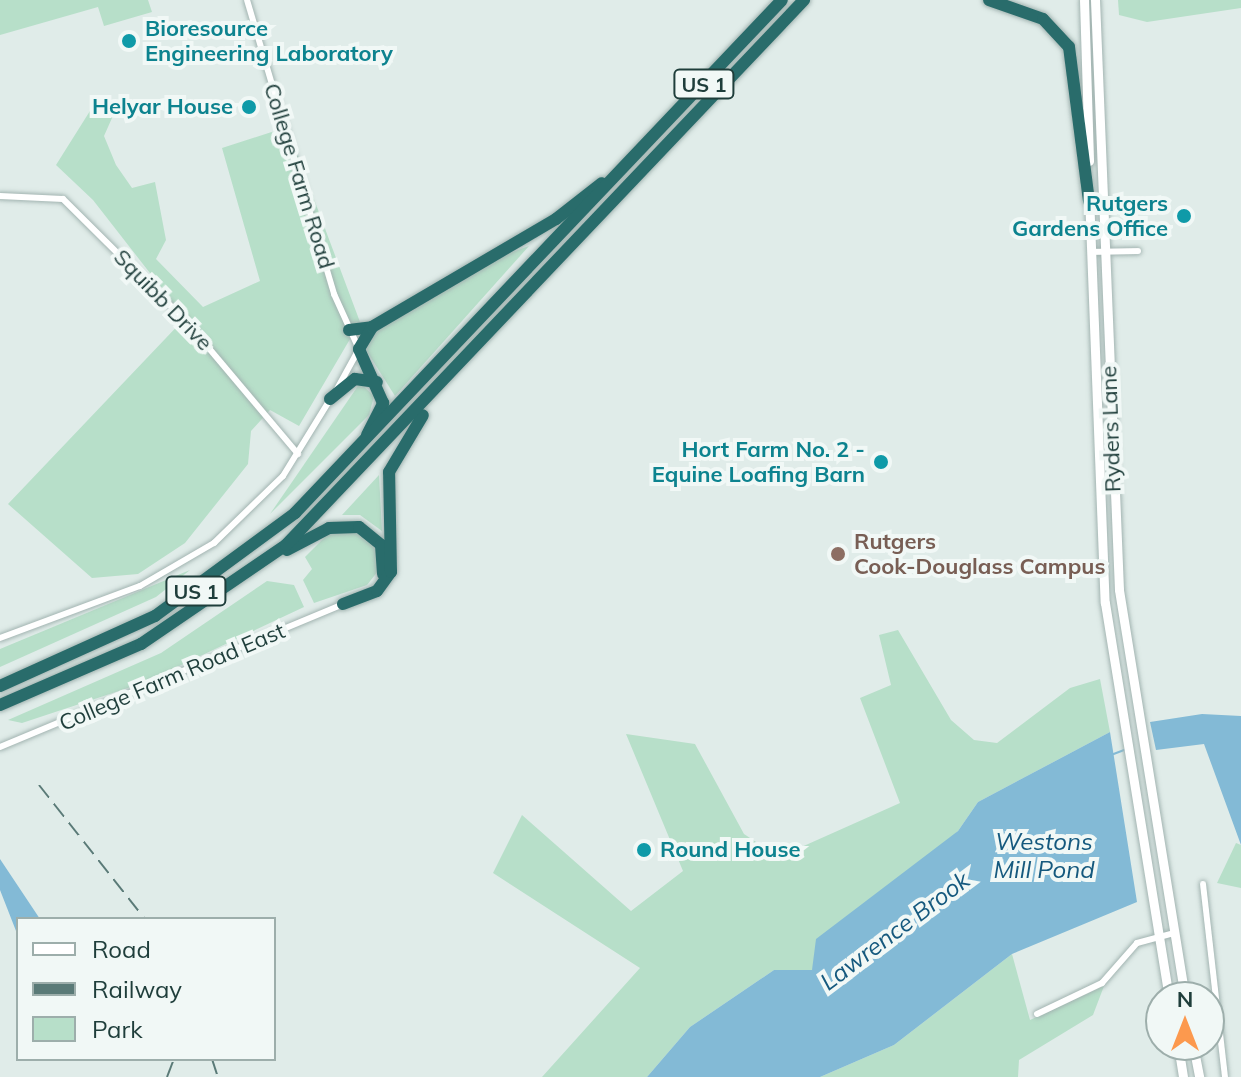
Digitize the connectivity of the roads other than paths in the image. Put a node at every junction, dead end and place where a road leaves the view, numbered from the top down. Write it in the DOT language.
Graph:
graph roads {
  1 [pos="247,0"];
  2 [pos="780,0"];
  3 [pos="804,0"];
  4 [pos="815,0"];
  5 [pos="989,0"];
  6 [pos="1084,0"];
  7 [pos="1095,0"];
  8 [pos="780,25"];
  9 [pos="639,153"];
  10 [pos="0,196"];
  11 [pos="1089,201"];
  12 [pos="1138,251"];
  13 [pos="1091,252"];
  14 [pos="1107,252"];
  15 [pos="372,327"];
  16 [pos="349,330"];
  17 [pos="359,349"];
  18 [pos="450,376"];
  19 [pos="377,382"];
  20 [pos="330,399"];
  21 [pos="358,452"];
  22 [pos="298,454"];
  23 [pos="263,563"];
  24 [pos="343,604"];
  25 [pos="0,638"];
  26 [pos="2,686"];
  27 [pos="5,704"];
  28 [pos="0,747"];
  29 [pos="1203,884"];
  30 [pos="1174,933"];
  31 [pos="1159,936"];
  32 [pos="1166,981"];
  33 [pos="1182,981"];
  34 [pos="1037,1014"];
  35 [pos="1225,1077"];
  1 -- 16 [label="street, College Farm Road"];
  2 -- 9 [label="highway, US 1"];
  3 -- 8 [label="highway, US 1"];
  4 -- 8 [label="highway"];
  5 -- 11 [label="highway"];
  6 -- 11 [label="main road, Ryders Lane"];
  7 -- 14 [label="main road, Ryders Lane"];
  8 -- 18 [label="highway, US 1"];
  9 -- 15 [label="highway"];
  9 -- 21 [label="highway, US 1"];
  10 -- 22 [label="street, Squibb Drive"];
  11 -- 13 [label="main road, Ryders Lane"];
  12 -- 14 [label="street"];
  13 -- 14 [label="street"];
  13 -- 31 [label="main road, Ryders Lane"];
  14 -- 30 [label="main road, Ryders Lane"];
  15 -- 16 [label="highway"];
  15 -- 17 [label="highway"];
  16 -- 17 [label="street, College Farm Road"];
  17 -- 19 [label="highway"];
  17 -- 20 [label="street"];
  18 -- 23 [label="highway, US 1"];
  18 -- 24 [label="highway"];
  19 -- 20 [label="highway"];
  19 -- 21 [label="highway"];
  20 -- 22 [label="street"];
  21 -- 26 [label="highway, US 1"];
  22 -- 25 [label="street"];
  23 -- 24 [label="highway"];
  23 -- 27 [label="highway, US 1"];
  24 -- 28 [label="street, College Farm Road East"];
  29 -- 35 [label="street"];
  30 -- 31 [label="street"];
  30 -- 33 [label="main road, Ryders Lane"];
  31 -- 32 [label="main road, Ryders Lane"];
  31 -- 34 [label="street"];
}
